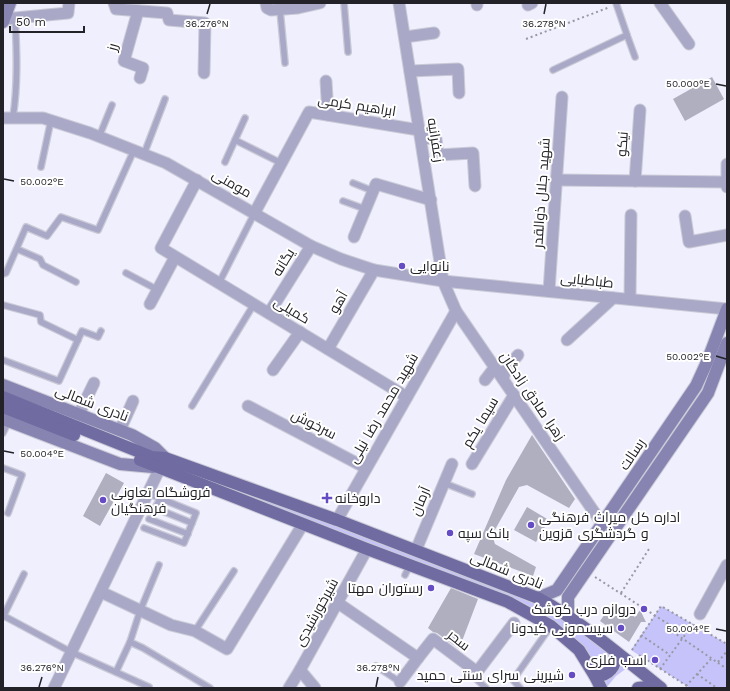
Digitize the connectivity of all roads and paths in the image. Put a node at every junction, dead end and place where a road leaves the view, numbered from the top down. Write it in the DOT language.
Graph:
graph roads {
  1 [pos="10,3"];
  2 [pos="69,3"];
  3 [pos="114,3"];
  4 [pos="266,3"];
  5 [pos="320,3"];
  6 [pos="344,3"];
  7 [pos="399,3"];
  8 [pos="660,3"];
  9 [pos="616,4"];
  10 [pos="298,5"];
  11 [pos="280,10"];
  12 [pos="138,11"];
  13 [pos="7,20"];
  14 [pos="434,33"];
  15 [pos="627,35"];
  16 [pos="405,37"];
  17 [pos="526,39"];
  18 [pos="689,44"];
  19 [pos="348,52"];
  20 [pos="635,57"];
  21 [pos="285,63"];
  22 [pos="553,70"];
  23 [pos="410,71"];
  24 [pos="204,73"];
  25 [pos="140,78"];
  26 [pos="326,81"];
  27 [pos="459,93"];
  28 [pos="562,97"];
  29 [pos="165,99"];
  30 [pos="112,105"];
  31 [pos="640,110"];
  32 [pos="328,115"];
  33 [pos="8,118"];
  34 [pos="245,118"];
  35 [pos="51,120"];
  36 [pos="420,134"];
  37 [pos="99,137"];
  38 [pos="235,140"];
  39 [pos="139,152"];
  40 [pos="225,162"];
  41 [pos="282,163"];
  42 [pos="727,164"];
  43 [pos="41,167"];
  44 [pos="197,180"];
  45 [pos="557,180"];
  46 [pos="635,181"];
  47 [pos="353,183"];
  48 [pos="727,184"];
  49 [pos="475,186"];
  50 [pos="373,190"];
  51 [pos="430,200"];
  52 [pos="343,201"];
  53 [pos="365,209"];
  54 [pos="254,214"];
  55 [pos="631,215"];
  56 [pos="685,216"];
  57 [pos="727,235"];
  58 [pos="354,237"];
  59 [pos="311,246"];
  60 [pos="17,249"];
  61 [pos="176,257"];
  62 [pos="374,270"];
  63 [pos="126,273"];
  64 [pos="3,274"];
  65 [pos="443,281"];
  66 [pos="76,282"];
  67 [pos="219,283"];
  68 [pos="158,290"];
  69 [pos="549,291"];
  70 [pos="613,298"];
  71 [pos="630,299"];
  72 [pos="150,304"];
  73 [pos="254,304"];
  74 [pos="3,305"];
  75 [pos="727,309"];
  76 [pos="456,311"];
  77 [pos="269,313"];
  78 [pos="101,331"];
  79 [pos="300,332"];
  80 [pos="78,340"];
  81 [pos="567,340"];
  82 [pos="727,342"];
  83 [pos="328,349"];
  84 [pos="518,355"];
  85 [pos="3,360"];
  86 [pos="719,360"];
  87 [pos="495,367"];
  88 [pos="273,370"];
  89 [pos="503,379"];
  90 [pos="485,380"];
  91 [pos="94,383"];
  92 [pos="3,385"];
  93 [pos="514,395"];
  94 [pos="3,397"];
  95 [pos="407,397"];
  96 [pos="133,401"];
  97 [pos="192,406"];
  98 [pos="248,406"];
  99 [pos="3,407"];
  100 [pos="79,414"];
  101 [pos="6,420"];
  102 [pos="120,430"];
  103 [pos="3,433"];
  104 [pos="163,463"];
  105 [pos="452,464"];
  106 [pos="472,464"];
  107 [pos="3,468"];
  108 [pos="366,468"];
  109 [pos="444,483"];
  110 [pos="147,493"];
  111 [pos="472,494"];
  112 [pos="160,499"];
  113 [pos="8,513"];
  114 [pos="149,519"];
  115 [pos="337,520"];
  116 [pos="192,523"];
  117 [pos="303,524"];
  118 [pos="603,524"];
  119 [pos="144,528"];
  120 [pos="613,533"];
  121 [pos="188,534"];
  122 [pos="367,549"];
  123 [pos="649,549"];
  124 [pos="416,550"];
  125 [pos="159,565"];
  126 [pos="727,566"];
  127 [pos="234,571"];
  128 [pos="586,571"];
  129 [pos="24,574"];
  130 [pos="100,592"];
  131 [pos="621,593"];
  132 [pos="538,598"];
  133 [pos="338,603"];
  134 [pos="140,611"];
  135 [pos="655,614"];
  136 [pos="700,614"];
  137 [pos="568,616"];
  138 [pos="3,617"];
  139 [pos="514,622"];
  140 [pos="693,624"];
  141 [pos="550,626"];
  142 [pos="196,631"];
  143 [pos="642,635"];
  144 [pos="682,638"];
  145 [pos="130,642"];
  146 [pos="727,644"];
  147 [pos="727,651"];
  148 [pos="71,652"];
  149 [pos="616,652"];
  150 [pos="670,655"];
  151 [pos="418,658"];
  152 [pos="712,658"];
  153 [pos="718,662"];
  154 [pos="376,666"];
  155 [pos="660,669"];
  156 [pos="727,669"];
  157 [pos="300,670"];
  158 [pos="116,672"];
  159 [pos="477,672"];
  160 [pos="697,674"];
  161 [pos="595,676"];
  162 [pos="400,682"];
  163 [pos="686,686"];
  164 [pos="149,687"];
  165 [pos="54,688"];
  166 [pos="210,688"];
  167 [pos="289,688"];
  168 [pos="315,688"];
  169 [pos="486,688"];
  170 [pos="520,688"];
  171 [pos="601,688"];
  172 [pos="638,688"];
  173 [pos="660,688"];
  174 [pos="690,688"];
  175 [pos="717,688"];
  1 -- 13 [label="street"];
  2 -- 13 [label="street"];
  3 -- 12 [label="street"];
  4 -- 11 [label="street"];
  5 -- 10 [label="street"];
  6 -- 19 [label="lane"];
  7 -- 16 [label="street, زعفرانیه"];
  8 -- 18 [label="street"];
  9 -- 15 [label="lane"];
  9 -- 17 [label="path"];
  10 -- 11 [label="street"];
  11 -- 21 [label="lane"];
  12 -- 24 [label="street"];
  12 -- 25 [label="street, رز"];
  13 -- 33 [label="lane"];
  14 -- 16 [label="street"];
  15 -- 20 [label="lane"];
  15 -- 22 [label="lane"];
  16 -- 23 [label="street, زعفرانیه"];
  23 -- 27 [label="street"];
  23 -- 36 [label="street, زعفرانیه"];
  26 -- 32 [label="street"];
  28 -- 45 [label="street, شهید جلال ذوالقدر"];
  29 -- 39 [label="lane"];
  30 -- 37 [label="lane"];
  31 -- 46 [label="street, نیکو"];
  32 -- 36 [label="street, ابراهیم کرمی"];
  32 -- 41 [label="street, ابراهیم کرمی"];
  33 -- 35 [label="street, مومنی"];
  34 -- 38 [label="lane"];
  35 -- 37 [label="street, مومنی"];
  35 -- 43 [label="lane"];
  36 -- 49 [label="street, ابراهیم کرمی"];
  36 -- 51 [label="street, زعفرانیه"];
  37 -- 39 [label="street, مومنی"];
  38 -- 40 [label="lane"];
  38 -- 41 [label="lane"];
  39 -- 44 [label="street, مومنی"];
  39 -- 60 [label="lane"];
  41 -- 54 [label="street, ابراهیم کرمی"];
  42 -- 48 [label="street"];
  44 -- 54 [label="street, مومنی"];
  44 -- 61 [label="street, کمیلی"];
  45 -- 46 [label="street"];
  45 -- 69 [label="street, شهید جلال ذوالقدر"];
  46 -- 48 [label="street"];
  47 -- 50 [label="lane"];
  50 -- 51 [label="street"];
  50 -- 53 [label="street"];
  51 -- 65 [label="street, زعفرانیه"];
  52 -- 53 [label="lane"];
  53 -- 58 [label="street"];
  54 -- 59 [label="street, مومنی"];
  54 -- 67 [label="lane"];
  55 -- 71 [label="street"];
  56 -- 57 [label="street"];
  59 -- 62 [label="street, مومنی"];
  59 -- 77 [label="street, یگانه"];
  60 -- 64 [label="lane"];
  60 -- 66 [label="lane"];
  61 -- 67 [label="street, کمیلی"];
  61 -- 68 [label="street"];
  62 -- 65 [label="street, مومنی"];
  62 -- 83 [label="street, آهو"];
  63 -- 68 [label="lane"];
  65 -- 69 [label="street, طباطبایی"];
  65 -- 76 [label="street, زهرا صادق زادگان"];
  67 -- 73 [label="street, کمیلی"];
  68 -- 72 [label="street"];
  69 -- 70 [label="street, طباطبایی"];
  70 -- 71 [label="street, طباطبایی"];
  70 -- 81 [label="street"];
  71 -- 75 [label="street, طباطبایی"];
  73 -- 77 [label="street, کمیلی"];
  73 -- 97 [label="lane"];
  74 -- 80 [label="lane"];
  75 -- 86 [label="street, رسالت"];
  76 -- 87 [label="street, زهرا صادق زادگان"];
  76 -- 95 [label="street, شهید محمد رضا نیلی"];
  77 -- 79 [label="street, کمیلی"];
  78 -- 80 [label="lane"];
  79 -- 83 [label="street, کمیلی"];
  79 -- 88 [label="street"];
  80 -- 85 [label="lane"];
  82 -- 86 [label="street, رسالت"];
  83 -- 95 [label="street, کمیلی"];
  84 -- 89 [label="street"];
  86 -- 118 [label="street, رسالت"];
  86 -- 120 [label="street, رسالت"];
  87 -- 89 [label="street, زهرا صادق زادگان"];
  87 -- 90 [label="street"];
  89 -- 93 [label="street, زهرا صادق زادگان"];
  91 -- 100 [label="street"];
  92 -- 100 [label="street, نادری شمالی"];
  93 -- 106 [label="street, سیما یکم"];
  93 -- 118 [label="street, زهرا صادق زادگان"];
  94 -- 104 [label="main road, نادری شمالی"];
  95 -- 108 [label="street, شهید محمد رضا نیلی"];
  96 -- 102 [label="street"];
  98 -- 108 [label="street, سرخوش"];
  99 -- 104 [label="main road, نادری شمالی"];
  100 -- 102 [label="street, نادری شمالی"];
  101 -- 103 [label="lane"];
  101 -- 104 [label="street, نادری شمالی"];
  102 -- 104 [label="street, نادری شمالی"];
  104 -- 110 [label="street"];
  104 -- 115 [label="main road, نادری شمالی"];
  104 -- 117 [label="main road, نادری شمالی"];
  105 -- 109 [label="street, آرمان"];
  107 -- 113 [label="lane"];
  108 -- 115 [label="street, شهید محمد رضا نیلی"];
  109 -- 111 [label="lane"];
  109 -- 124 [label="street, آرمان"];
  110 -- 112 [label="lane"];
  110 -- 130 [label="street"];
  112 -- 116 [label="lane"];
  112 -- 116 [label="lane"];
  114 -- 121 [label="lane"];
  115 -- 124 [label="main road, نادری شمالی"];
  116 -- 121 [label="lane"];
  117 -- 122 [label="main road, نادری شمالی"];
  117 -- 142 [label="street"];
  118 -- 120 [label="street, زهرا صادق زادگان"];
  118 -- 132 [label="street, رسالت"];
  119 -- 121 [label="lane"];
  120 -- 128 [label="street, رسالت"];
  122 -- 133 [label="street, شیرخورشیدی"];
  122 -- 141 [label="main road, نادری شمالی"];
  123 -- 131 [label="path"];
  124 -- 132 [label="main road, نادری شمالی"];
  125 -- 134 [label="lane"];
  126 -- 136 [label="street"];
  127 -- 142 [label="lane"];
  128 -- 131 [label="path"];
  128 -- 137 [label="street, رسالت"];
  129 -- 138 [label="lane"];
  130 -- 134 [label="street"];
  130 -- 148 [label="street"];
  131 -- 135 [label="path"];
  132 -- 137 [label="main road, نادری شمالی"];
  133 -- 151 [label="street"];
  133 -- 157 [label="street, شیرخورشیدی"];
  134 -- 142 [label="street"];
  134 -- 145 [label="lane"];
  135 -- 140 [label="path"];
  135 -- 143 [label="path"];
  135 -- 144 [label="path"];
  136 -- 140 [label="path"];
  137 -- 149 [label="main road, نادری شمالی"];
  138 -- 148 [label="lane"];
  139 -- 159 [label="street"];
  140 -- 144 [label="path"];
  140 -- 146 [label="path"];
  141 -- 161 [label="main road, نادری شمالی"];
  141 -- 170 [label="lane"];
  143 -- 150 [label="path"];
  143 -- 155 [label="path"];
  144 -- 150 [label="path"];
  144 -- 152 [label="path"];
  145 -- 158 [label="lane"];
  145 -- 166 [label="lane"];
  147 -- 153 [label="path"];
  148 -- 158 [label="lane"];
  148 -- 165 [label="street"];
  149 -- 161 [label="main road"];
  149 -- 173 [label="main road, نادری شمالی"];
  150 -- 155 [label="path"];
  151 -- 159 [label="street, سحر"];
  151 -- 162 [label="street"];
  152 -- 153 [label="path"];
  152 -- 160 [label="path"];
  153 -- 156 [label="path"];
  154 -- 162 [label="lane"];
  155 -- 163 [label="path"];
  157 -- 167 [label="street, شیرخورشیدی"];
  157 -- 168 [label="street"];
  158 -- 164 [label="lane"];
  159 -- 169 [label="lane"];
  160 -- 163 [label="path"];
  160 -- 175 [label="path"];
  161 -- 171 [label="main road, نادری شمالی"];
  163 -- 174 [label="path"];
  172 -- 173 [label="main road"];
}
